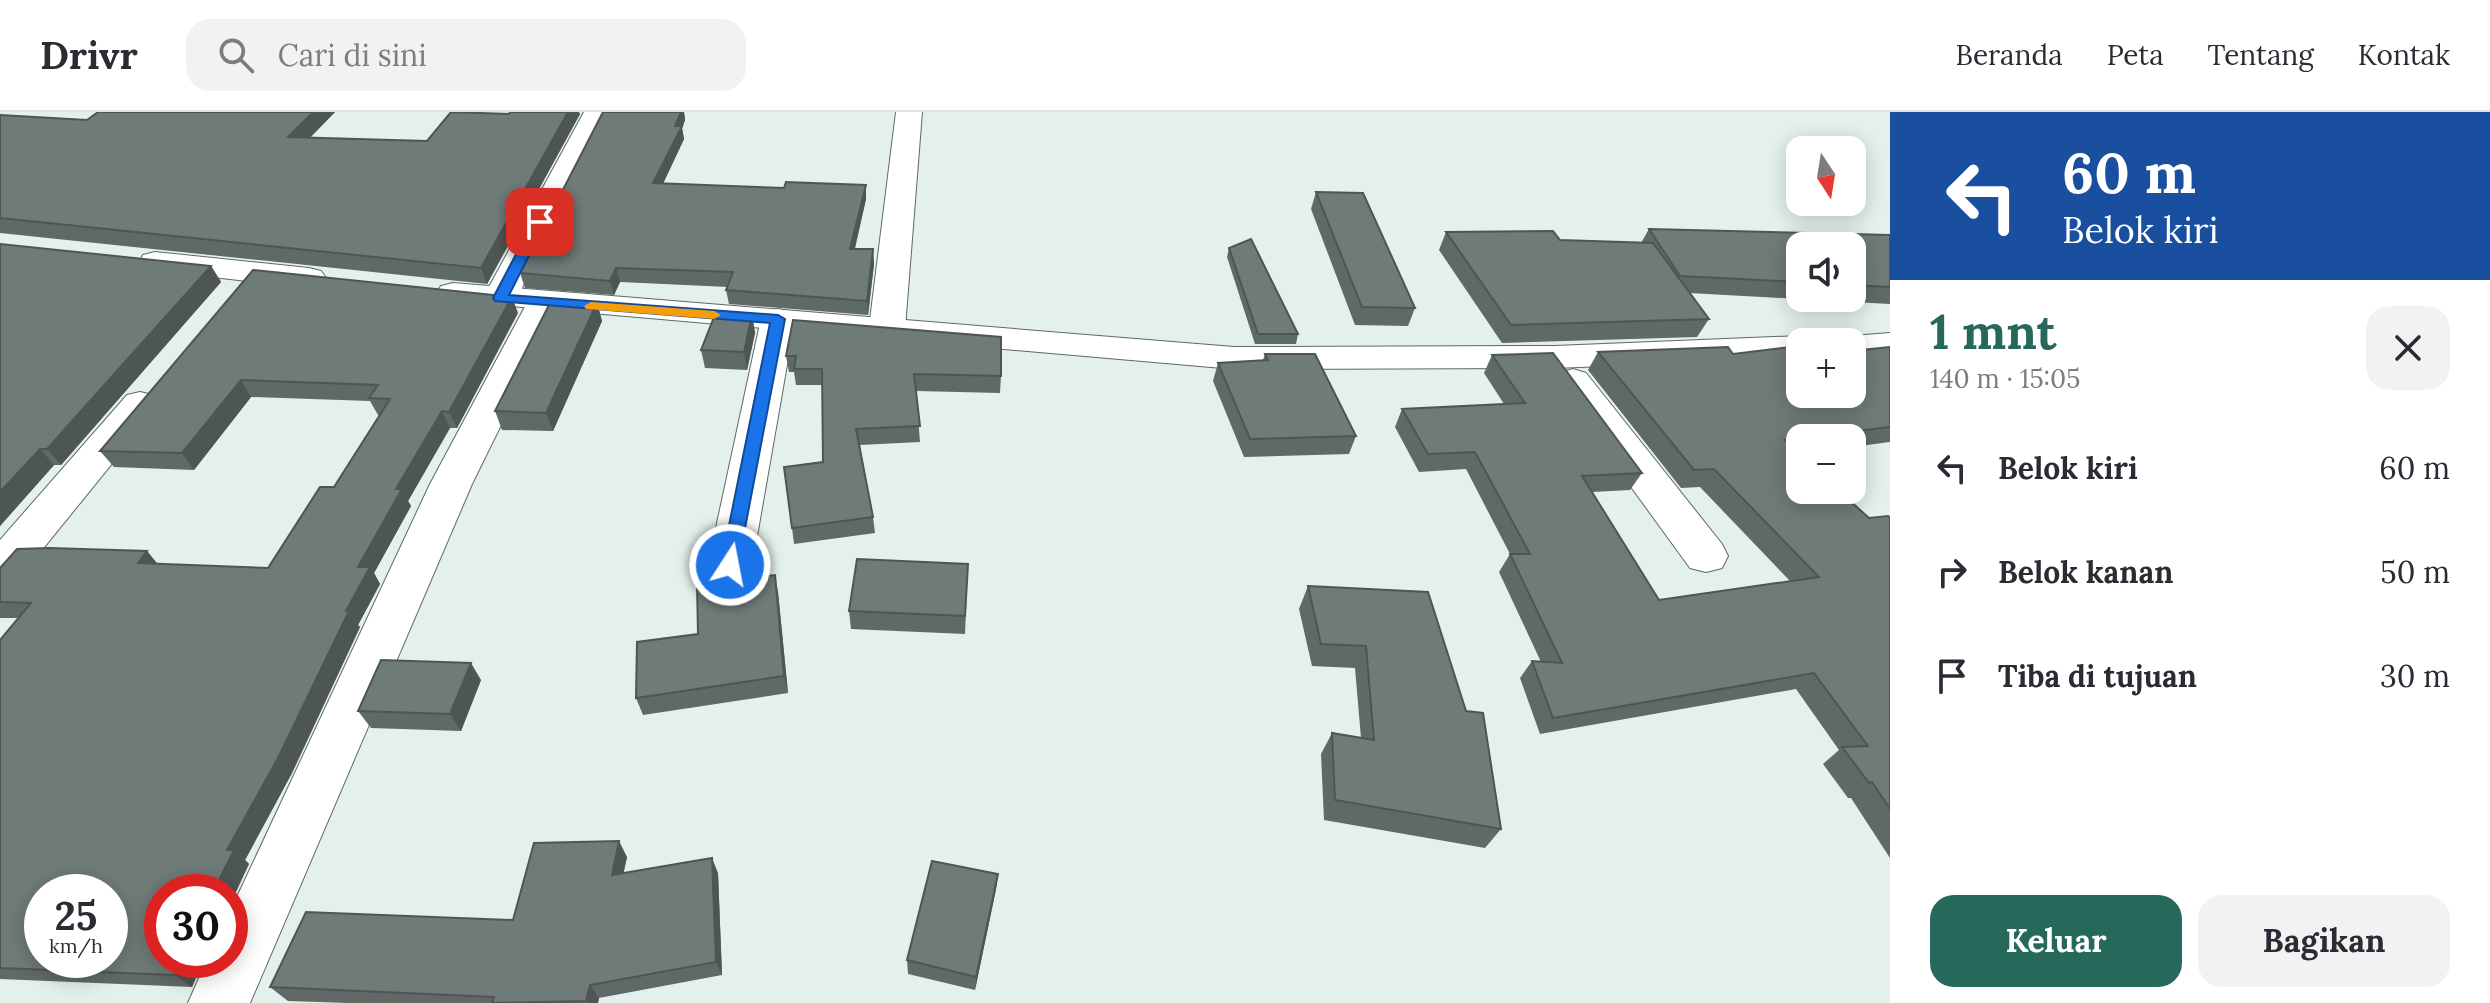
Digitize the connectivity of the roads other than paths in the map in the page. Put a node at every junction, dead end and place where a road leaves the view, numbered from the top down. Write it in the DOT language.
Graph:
graph roads {
  1 [pos="597,112"];
  2 [pos="909,112"];
  3 [pos="117,258"];
  4 [pos="252,272"];
  5 [pos="345,282"];
  6 [pos="422,290"];
  7 [pos="522,301"];
  8 [pos="222,308"];
  9 [pos="778,319"];
  10 [pos="887,328"];
  11 [pos="1890,344"];
  12 [pos="1866,345"];
  13 [pos="1786,348"];
  14 [pos="1555,357"];
  15 [pos="161,380"];
  16 [pos="1706,556"];
  17 [pos="730,565"];
  18 [pos="0,570"];
  19 [pos="219,1003"];
  1 -- 7 [label="street"];
  2 -- 10 [label="street"];
  3 -- 4 [label="street"];
  4 -- 5 [label="street"];
  4 -- 8 [label="street"];
  6 -- 7 [label="street"];
  7 -- 9 [label="street"];
  7 -- 19 [label="street"];
  9 -- 10 [label="street"];
  9 -- 17 [label="street"];
  10 -- 14 [label="street"];
  11 -- 12 [label="street"];
  13 -- 14 [label="street"];
  14 -- 16 [label="street"];
  15 -- 18 [label="street"];
}
